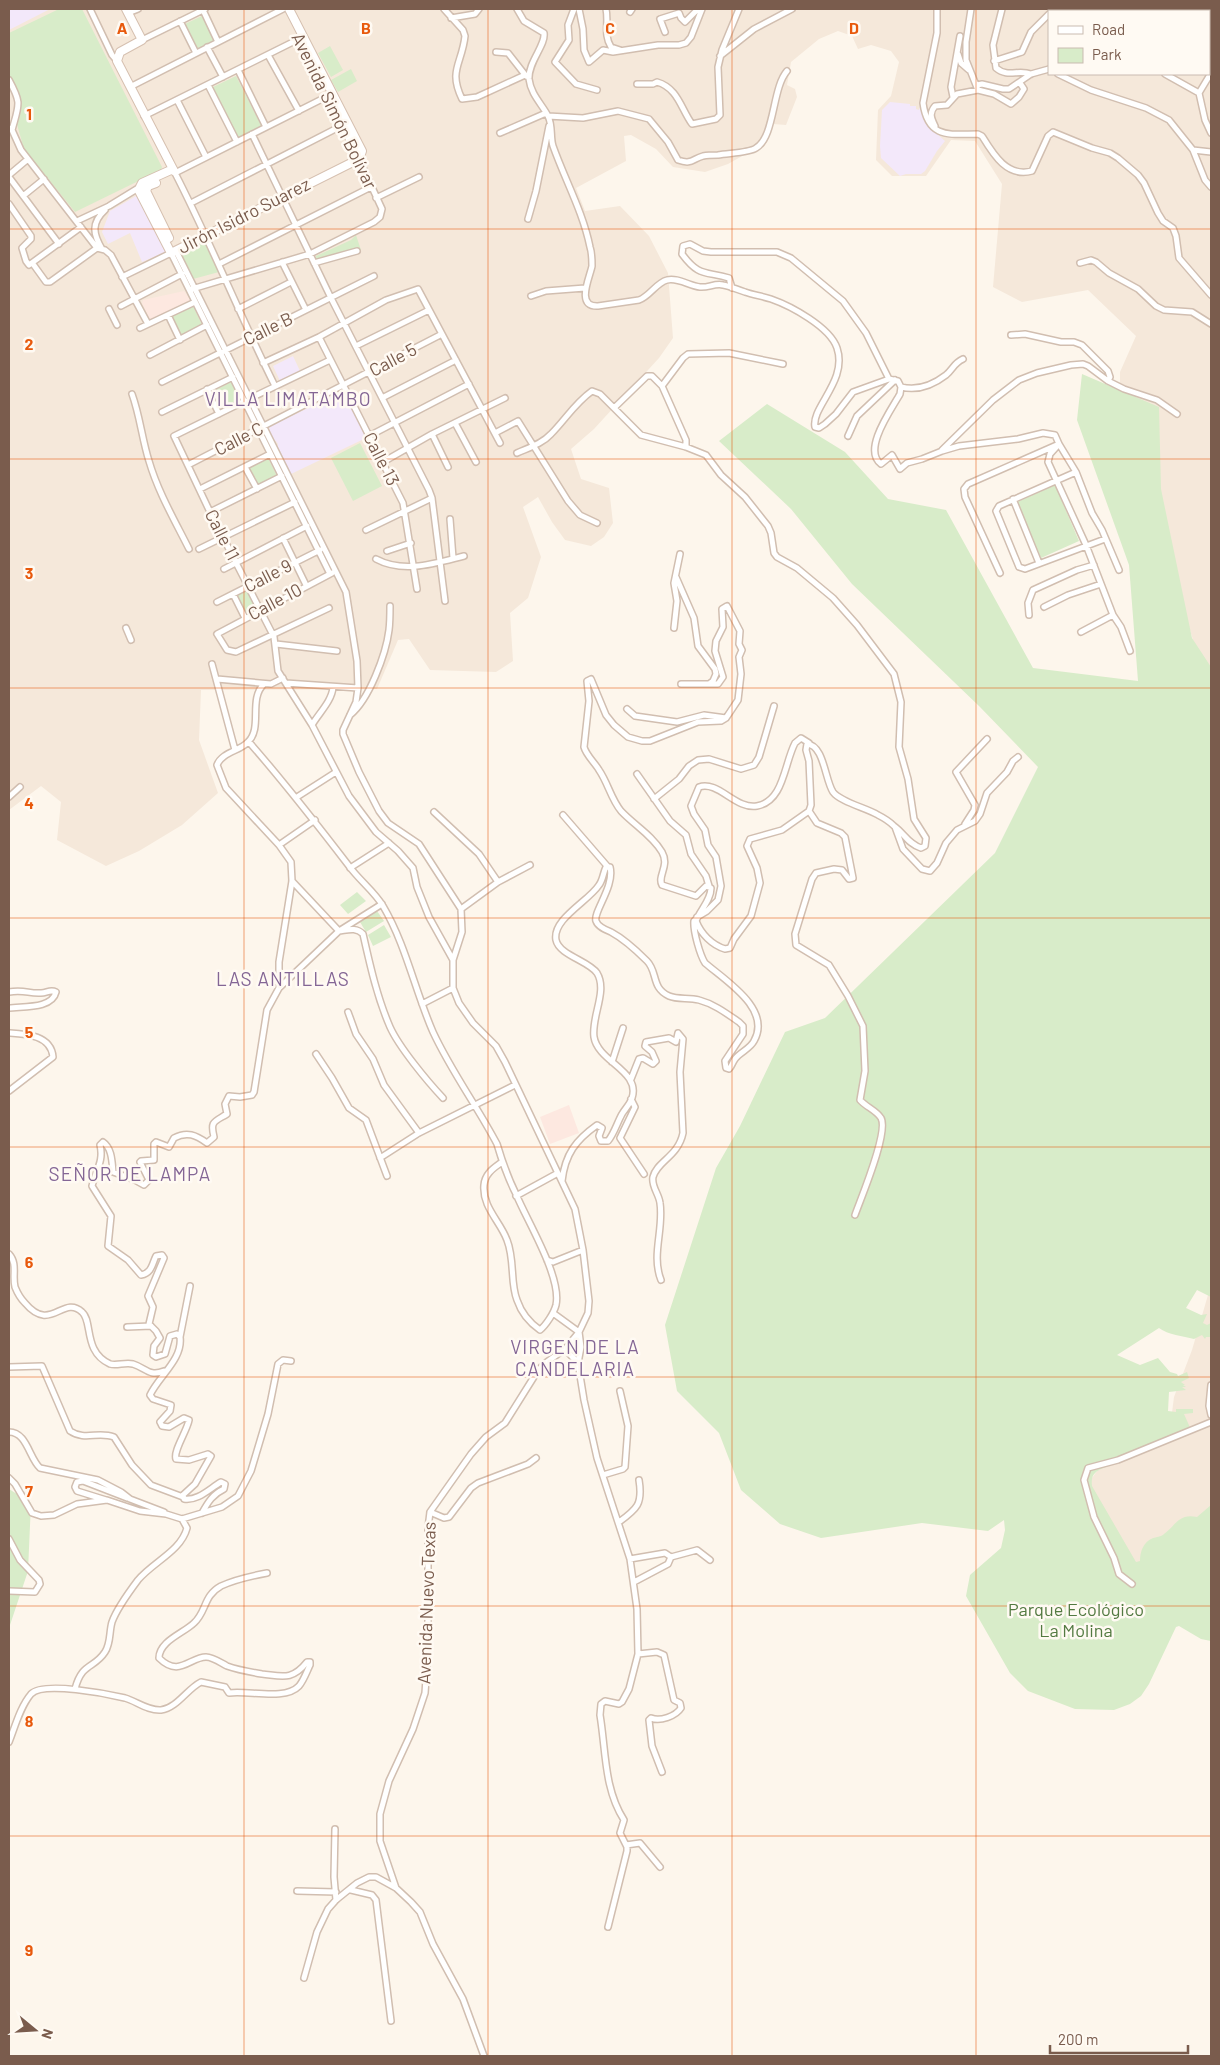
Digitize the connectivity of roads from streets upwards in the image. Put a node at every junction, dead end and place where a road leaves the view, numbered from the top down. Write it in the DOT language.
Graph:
graph roads {
  1 [pos="90,9"];
  2 [pos="138,9"];
  3 [pos="204,9"];
  4 [pos="283,9"];
  5 [pos="289,9"];
  6 [pos="444,9"];
  7 [pos="479,9"];
  8 [pos="517,9"];
  9 [pos="574,9"];
  10 [pos="579,9"];
  11 [pos="606,9"];
  12 [pos="700,9"];
  13 [pos="739,9"];
  14 [pos="792,9"];
  15 [pos="937,9"];
  16 [pos="971,9"];
  17 [pos="1002,9"];
  18 [pos="127,11"];
  19 [pos="1048,15"];
  20 [pos="451,18"];
  21 [pos="180,21"];
  22 [pos="665,32"];
  23 [pos="960,36"];
  24 [pos="301,38"];
  25 [pos="142,40"];
  26 [pos="218,42"];
  27 [pos="207,47"];
  28 [pos="620,50"];
  29 [pos="496,52"];
  30 [pos="196,53"];
  31 [pos="958,53"];
  32 [pos="268,55"];
  33 [pos="720,56"];
  34 [pos="117,61"];
  35 [pos="994,61"];
  36 [pos="1048,69"];
  37 [pos="238,70"];
  38 [pos="969,70"];
  39 [pos="786,71"];
  40 [pos="1031,74"];
  41 [pos="1060,75"];
  42 [pos="1167,75"];
  43 [pos="1210,75"];
  44 [pos="223,77"];
  45 [pos="527,77"];
  46 [pos="9,80"];
  47 [pos="1020,83"];
  48 [pos="637,84"];
  49 [pos="208,85"];
  50 [pos="130,87"];
  51 [pos="977,88"];
  52 [pos="597,90"];
  53 [pos="1199,93"];
  54 [pos="330,95"];
  55 [pos="953,97"];
  56 [pos="176,100"];
  57 [pos="298,111"];
  58 [pos="144,116"];
  59 [pos="548,117"];
  60 [pos="9,121"];
  61 [pos="345,124"];
  62 [pos="266,127"];
  63 [pos="936,128"];
  64 [pos="10,129"];
  65 [pos="500,132"];
  66 [pos="1211,133"];
  67 [pos="252,134"];
  68 [pos="237,142"];
  69 [pos="1193,150"];
  70 [pos="1211,152"];
  71 [pos="361,155"];
  72 [pos="206,157"];
  73 [pos="28,160"];
  74 [pos="267,166"];
  75 [pos="174,171"];
  76 [pos="9,175"];
  77 [pos="419,177"];
  78 [pos="44,179"];
  79 [pos="372,187"];
  80 [pos="1211,187"];
  81 [pos="143,188"];
  82 [pos="23,196"];
  83 [pos="282,197"];
  84 [pos="376,198"];
  85 [pos="191,203"];
  86 [pos="9,204"];
  87 [pos="109,206"];
  88 [pos="528,219"];
  89 [pos="77,221"];
  90 [pos="296,225"];
  91 [pos="81,227"];
  92 [pos="207,235"];
  93 [pos="59,244"];
  94 [pos="99,249"];
  95 [pos="357,251"];
  96 [pos="174,252"];
  97 [pos="310,254"];
  98 [pos="282,262"];
  99 [pos="314,263"];
  100 [pos="1080,263"];
  101 [pos="33,264"];
  102 [pos="219,264"];
  103 [pos="182,274"];
  104 [pos="374,276"];
  105 [pos="122,277"];
  106 [pos="225,278"];
  107 [pos="292,282"];
  108 [pos="585,288"];
  109 [pos="732,288"];
  110 [pos="192,289"];
  111 [pos="1211,295"];
  112 [pos="531,296"];
  113 [pos="134,298"];
  114 [pos="331,298"];
  115 [pos="195,302"];
  116 [pos="121,306"];
  117 [pos="238,309"];
  118 [pos="108,310"];
  119 [pos="306,310"];
  120 [pos="429,310"];
  121 [pos="168,314"];
  122 [pos="344,323"];
  123 [pos="148,324"];
  124 [pos="1211,324"];
  125 [pos="117,325"];
  126 [pos="207,325"];
  127 [pos="140,328"];
  128 [pos="442,334"];
  129 [pos="1011,335"];
  130 [pos="319,337"];
  131 [pos="251,338"];
  132 [pos="180,340"];
  133 [pos="356,346"];
  134 [pos="223,351"];
  135 [pos="150,355"];
  136 [pos="963,359"];
  137 [pos="330,360"];
  138 [pos="456,360"];
  139 [pos="263,363"];
  140 [pos="783,364"];
  141 [pos="369,372"];
  142 [pos="233,377"];
  143 [pos="888,379"];
  144 [pos="895,380"];
  145 [pos="1108,381"];
  146 [pos="162,382"];
  147 [pos="469,384"];
  148 [pos="275,386"];
  149 [pos="344,386"];
  150 [pos="662,386"];
  151 [pos="901,387"];
  152 [pos="207,390"];
  153 [pos="132,394"];
  154 [pos="382,398"];
  155 [pos="505,398"];
  156 [pos="247,400"];
  157 [pos="614,408"];
  158 [pos="483,409"];
  159 [pos="162,412"];
  160 [pos="219,414"];
  161 [pos="1177,414"];
  162 [pos="394,423"];
  163 [pos="455,424"];
  164 [pos="260,428"];
  165 [pos="495,433"];
  166 [pos="432,434"];
  167 [pos="369,436"];
  168 [pos="848,436"];
  169 [pos="500,443"];
  170 [pos="1059,444"];
  171 [pos="534,446"];
  172 [pos="686,447"];
  173 [pos="407,448"];
  174 [pos="942,451"];
  175 [pos="516,453"];
  176 [pos="270,454"];
  177 [pos="383,462"];
  178 [pos="476,462"];
  179 [pos="188,465"];
  180 [pos="245,467"];
  181 [pos="448,467"];
  182 [pos="1076,472"];
  183 [pos="282,476"];
  184 [pos="1057,481"];
  185 [pos="200,489"];
  186 [pos="256,489"];
  187 [pos="432,498"];
  188 [pos="1013,498"];
  189 [pos="295,502"];
  190 [pos="405,509"];
  191 [pos="210,512"];
  192 [pos="450,520"];
  193 [pos="597,523"];
  194 [pos="307,526"];
  195 [pos="366,530"];
  196 [pos="223,537"];
  197 [pos="283,538"];
  198 [pos="1105,539"];
  199 [pos="411,543"];
  200 [pos="1086,545"];
  201 [pos="199,549"];
  202 [pos="189,550"];
  203 [pos="320,550"];
  204 [pos="387,551"];
  205 [pos="680,554"];
  206 [pos="464,556"];
  207 [pos="453,558"];
  208 [pos="376,559"];
  209 [pos="440,562"];
  210 [pos="236,563"];
  211 [pos="294,563"];
  212 [pos="1039,563"];
  213 [pos="1094,565"];
  214 [pos="414,566"];
  215 [pos="224,569"];
  216 [pos="1119,570"];
  217 [pos="332,572"];
  218 [pos="1000,572"];
  219 [pos="676,577"];
  220 [pos="1101,584"];
  221 [pos="306,585"];
  222 [pos="248,587"];
  223 [pos="417,589"];
  224 [pos="233,594"];
  225 [pos="445,601"];
  226 [pos="217,602"];
  227 [pos="390,606"];
  228 [pos="1044,607"];
  229 [pos="329,608"];
  230 [pos="260,610"];
  231 [pos="1029,615"];
  232 [pos="1113,615"];
  233 [pos="245,618"];
  234 [pos="126,628"];
  235 [pos="674,628"];
  236 [pos="1080,632"];
  237 [pos="272,634"];
  238 [pos="131,640"];
  239 [pos="276,644"];
  240 [pos="337,650"];
  241 [pos="1130,651"];
  242 [pos="212,664"];
  243 [pos="217,679"];
  244 [pos="284,680"];
  245 [pos="264,684"];
  246 [pos="682,684"];
  247 [pos="709,684"];
  248 [pos="333,687"];
  249 [pos="358,688"];
  250 [pos="774,706"];
  251 [pos="627,709"];
  252 [pos="350,716"];
  253 [pos="726,718"];
  254 [pos="312,726"];
  255 [pos="987,740"];
  256 [pos="249,742"];
  257 [pos="809,743"];
  258 [pos="235,750"];
  259 [pos="1018,757"];
  260 [pos="336,772"];
  261 [pos="637,774"];
  262 [pos="20,787"];
  263 [pos="9,797"];
  264 [pos="297,797"];
  265 [pos="654,800"];
  266 [pos="809,811"];
  267 [pos="434,812"];
  268 [pos="563,815"];
  269 [pos="315,820"];
  270 [pos="895,826"];
  271 [pos="963,826"];
  272 [pos="389,843"];
  273 [pos="279,845"];
  274 [pos="530,865"];
  275 [pos="608,867"];
  276 [pos="350,868"];
  277 [pos="292,881"];
  278 [pos="498,882"];
  279 [pos="709,886"];
  280 [pos="382,904"];
  281 [pos="461,909"];
  282 [pos="697,918"];
  283 [pos="339,931"];
  284 [pos="453,960"];
  285 [pos="279,988"];
  286 [pos="453,988"];
  287 [pos="9,992"];
  288 [pos="422,1004"];
  289 [pos="9,1008"];
  290 [pos="348,1012"];
  291 [pos="623,1028"];
  292 [pos="9,1033"];
  293 [pos="316,1054"];
  294 [pos="612,1062"];
  295 [pos="631,1079"];
  296 [pos="515,1085"];
  297 [pos="10,1090"];
  298 [pos="443,1098"];
  299 [pos="632,1099"];
  300 [pos="476,1105"];
  301 [pos="419,1132"];
  302 [pos="380,1158"];
  303 [pos="502,1162"];
  304 [pos="558,1172"];
  305 [pos="644,1174"];
  306 [pos="387,1176"];
  307 [pos="562,1182"];
  308 [pos="516,1196"];
  309 [pos="855,1215"];
  310 [pos="583,1250"];
  311 [pos="9,1254"];
  312 [pos="547,1260"];
  313 [pos="661,1280"];
  314 [pos="190,1286"];
  315 [pos="552,1312"];
  316 [pos="151,1326"];
  317 [pos="127,1327"];
  318 [pos="579,1332"];
  319 [pos="180,1337"];
  320 [pos="565,1349"];
  321 [pos="291,1362"];
  322 [pos="578,1363"];
  323 [pos="9,1367"];
  324 [pos="165,1371"];
  325 [pos="1211,1385"];
  326 [pos="620,1391"];
  327 [pos="1211,1415"];
  328 [pos="1211,1422"];
  329 [pos="9,1432"];
  330 [pos="536,1458"];
  331 [pos="603,1475"];
  332 [pos="9,1478"];
  333 [pos="639,1480"];
  334 [pos="183,1497"];
  335 [pos="130,1499"];
  336 [pos="107,1500"];
  337 [pos="430,1512"];
  338 [pos="202,1513"];
  339 [pos="166,1514"];
  340 [pos="182,1518"];
  341 [pos="619,1522"];
  342 [pos="9,1539"];
  343 [pos="671,1557"];
  344 [pos="630,1559"];
  345 [pos="710,1560"];
  346 [pos="266,1573"];
  347 [pos="634,1582"];
  348 [pos="1132,1584"];
  349 [pos="9,1591"];
  350 [pos="638,1654"];
  351 [pos="75,1689"];
  352 [pos="9,1742"];
  353 [pos="662,1772"];
  354 [pos="336,1829"];
  355 [pos="626,1845"];
  356 [pos="660,1867"];
  357 [pos="396,1888"];
  358 [pos="297,1890"];
  359 [pos="351,1890"];
  360 [pos="336,1892"];
  361 [pos="336,1900"];
  362 [pos="608,1927"];
  363 [pos="304,1978"];
  364 [pos="391,2021"];
  365 [pos="484,2056"];
  1 -- 34 [label="street"];
  2 -- 18 [label="street"];
  3 -- 21 [label="street"];
  3 -- 26 [label="street"];
  4 -- 24 [label="street, Avenida Simón Bolívar"];
  4 -- 26 [label="street"];
  5 -- 24 [label="street, Avenida Simón Bolívar"];
  6 -- 20 [label="street"];
  7 -- 20 [label="street"];
  8 -- 45 [label="street"];
  9 -- 52 [label="street"];
  10 -- 28 [label="street"];
  11 -- 28 [label="street"];
  12 -- 22 [label="street"];
  12 -- 28 [label="street"];
  13 -- 33 [label="street"];
  14 -- 33 [label="street"];
  15 -- 63 [label="street"];
  16 -- 38 [label="street"];
  17 -- 35 [label="street"];
  18 -- 25 [label="street"];
  19 -- 35 [label="street"];
  20 -- 45 [label="street"];
  21 -- 25 [label="street"];
  21 -- 30 [label="street"];
  23 -- 31 [label="street"];
  24 -- 32 [label="street"];
  24 -- 54 [label="street, Avenida Simón Bolívar"];
  25 -- 34 [label="street"];
  26 -- 27 [label="street"];
  27 -- 30 [label="street"];
  27 -- 44 [label="street"];
  29 -- 45 [label="street"];
  30 -- 50 [label="street"];
  31 -- 38 [label="street"];
  31 -- 55 [label="street"];
  32 -- 37 [label="street"];
  32 -- 57 [label="street"];
  33 -- 48 [label="street"];
  34 -- 50 [label="street"];
  35 -- 40 [label="street"];
  36 -- 40 [label="street"];
  37 -- 44 [label="street"];
  37 -- 62 [label="street"];
  38 -- 51 [label="street"];
  39 -- 59 [label="street"];
  40 -- 47 [label="street"];
  41 -- 69 [label="street"];
  42 -- 53 [label="street"];
  43 -- 53 [label="street"];
  44 -- 49 [label="street"];
  45 -- 59 [label="street"];
  46 -- 64 [label="street"];
  47 -- 51 [label="street"];
  47 -- 51 [label="street"];
  49 -- 56 [label="street"];
  49 -- 68 [label="street"];
  50 -- 58 [label="street"];
  51 -- 55 [label="street"];
  53 -- 66 [label="street"];
  54 -- 57 [label="street"];
  54 -- 61 [label="street, Avenida Simón Bolívar"];
  55 -- 63 [label="street"];
  56 -- 58 [label="street"];
  56 -- 72 [label="street"];
  57 -- 62 [label="street"];
  58 -- 75 [label="street"];
  59 -- 65 [label="street"];
  59 -- 88 [label="street"];
  59 -- 108 [label="street"];
  60 -- 64 [label="street"];
  61 -- 71 [label="street, Avenida Simón Bolívar"];
  61 -- 74 [label="street"];
  62 -- 67 [label="street"];
  63 -- 111 [label="street"];
  64 -- 73 [label="street"];
  67 -- 68 [label="street"];
  67 -- 74 [label="street"];
  68 -- 72 [label="street"];
  69 -- 70 [label="street"];
  69 -- 80 [label="street"];
  71 -- 79 [label="street, Avenida Simón Bolívar"];
  71 -- 83 [label="street, Jirón Isidro Suarez"];
  72 -- 75 [label="street"];
  73 -- 76 [label="street"];
  73 -- 78 [label="street"];
  74 -- 83 [label="street"];
  74 -- 85 [label="street"];
  75 -- 81 [label="street"];
  75 -- 85 [label="street"];
  76 -- 82 [label="street"];
  77 -- 84 [label="street"];
  78 -- 82 [label="street"];
  78 -- 89 [label="street"];
  79 -- 84 [label="street, Avenida Simón Bolívar"];
  79 -- 90 [label="street"];
  81 -- 87 [label="street"];
  81 -- 96 [label="street"];
  82 -- 93 [label="street"];
  83 -- 90 [label="street"];
  83 -- 92 [label="street, Jirón Isidro Suarez"];
  84 -- 97 [label="street, Avenida Simón Bolívar"];
  85 -- 92 [label="street"];
  86 -- 101 [label="street"];
  87 -- 89 [label="street"];
  87 -- 94 [label="street"];
  89 -- 91 [label="street"];
  90 -- 97 [label="street"];
  90 -- 102 [label="street"];
  91 -- 93 [label="street"];
  91 -- 94 [label="street"];
  92 -- 96 [label="street, Jirón Isidro Suarez"];
  92 -- 102 [label="street"];
  93 -- 101 [label="street"];
  94 -- 101 [label="street"];
  94 -- 105 [label="street"];
  95 -- 99 [label="street"];
  96 -- 103 [label="street"];
  96 -- 105 [label="street, Jirón Isidro Suarez"];
  96 -- 110 [label="street"];
  97 -- 98 [label="street"];
  97 -- 99 [label="street"];
  98 -- 106 [label="street"];
  98 -- 107 [label="street"];
  99 -- 114 [label="street"];
  100 -- 124 [label="street"];
  102 -- 106 [label="street"];
  103 -- 110 [label="street"];
  103 -- 113 [label="street"];
  104 -- 114 [label="street, Calle B"];
  105 -- 113 [label="street"];
  106 -- 110 [label="street"];
  106 -- 117 [label="street"];
  107 -- 117 [label="street"];
  107 -- 119 [label="street"];
  108 -- 109 [label="street"];
  108 -- 112 [label="street"];
  109 -- 143 [label="street"];
  109 -- 143 [label="street"];
  110 -- 115 [label="street"];
  110 -- 134 [label="street"];
  113 -- 116 [label="street"];
  113 -- 123 [label="street"];
  114 -- 119 [label="street, Calle B"];
  114 -- 122 [label="street"];
  115 -- 121 [label="street"];
  115 -- 126 [label="street"];
  117 -- 131 [label="street"];
  118 -- 125 [label="street"];
  119 -- 131 [label="street, Calle B"];
  120 -- 122 [label="street"];
  120 -- 128 [label="street"];
  120 -- 133 [label="street"];
  121 -- 123 [label="street"];
  121 -- 132 [label="street"];
  122 -- 130 [label="street"];
  122 -- 133 [label="street"];
  123 -- 127 [label="street"];
  126 -- 132 [label="street"];
  126 -- 134 [label="street"];
  128 -- 138 [label="street"];
  128 -- 141 [label="street, Calle 5"];
  129 -- 145 [label="street"];
  130 -- 137 [label="street, Calle 13"];
  130 -- 139 [label="street"];
  131 -- 134 [label="street, Calle B"];
  131 -- 139 [label="street"];
  132 -- 135 [label="street"];
  133 -- 141 [label="street"];
  134 -- 142 [label="street"];
  134 -- 146 [label="street, Calle B"];
  134 -- 156 [label="street"];
  136 -- 151 [label="street"];
  137 -- 148 [label="street"];
  137 -- 149 [label="street, Calle 13"];
  138 -- 147 [label="street"];
  138 -- 154 [label="street"];
  139 -- 148 [label="street"];
  140 -- 150 [label="street"];
  141 -- 149 [label="street, Calle 5"];
  141 -- 154 [label="street"];
  142 -- 152 [label="street"];
  142 -- 156 [label="street"];
  143 -- 144 [label="street"];
  144 -- 151 [label="street"];
  144 -- 168 [label="street"];
  145 -- 161 [label="street"];
  145 -- 174 [label="street"];
  147 -- 158 [label="street"];
  147 -- 162 [label="street"];
  148 -- 156 [label="street"];
  149 -- 164 [label="street, Calle C"];
  149 -- 167 [label="street, Calle 13"];
  150 -- 157 [label="street"];
  150 -- 172 [label="street"];
  151 -- 174 [label="street"];
  152 -- 159 [label="street"];
  152 -- 160 [label="street"];
  153 -- 202 [label="street"];
  154 -- 162 [label="street"];
  155 -- 158 [label="street"];
  156 -- 160 [label="street"];
  156 -- 164 [label="street"];
  157 -- 171 [label="street"];
  157 -- 172 [label="street"];
  158 -- 163 [label="street"];
  158 -- 165 [label="street"];
  160 -- 179 [label="street, Calle 11"];
  162 -- 167 [label="street"];
  162 -- 173 [label="street"];
  163 -- 166 [label="street"];
  163 -- 178 [label="street"];
  164 -- 176 [label="street"];
  164 -- 179 [label="street, Calle C"];
  164 -- 217 [label="street"];
  165 -- 169 [label="street"];
  165 -- 171 [label="street"];
  166 -- 173 [label="street"];
  166 -- 181 [label="street"];
  167 -- 177 [label="street, Calle 13"];
  170 -- 174 [label="street"];
  170 -- 182 [label="street"];
  170 -- 184 [label="street"];
  170 -- 218 [label="street"];
  171 -- 175 [label="street"];
  171 -- 193 [label="street"];
  172 -- 270 [label="street"];
  173 -- 177 [label="street"];
  173 -- 187 [label="street"];
  176 -- 180 [label="street"];
  176 -- 183 [label="street"];
  177 -- 190 [label="street, Calle 13"];
  179 -- 185 [label="street, Calle 11"];
  180 -- 185 [label="street"];
  180 -- 186 [label="street"];
  182 -- 184 [label="street"];
  182 -- 198 [label="street"];
  183 -- 186 [label="street"];
  183 -- 189 [label="street"];
  184 -- 188 [label="street"];
  184 -- 200 [label="street"];
  185 -- 191 [label="street, Calle 11"];
  186 -- 191 [label="street"];
  187 -- 190 [label="street"];
  187 -- 209 [label="street"];
  188 -- 212 [label="street"];
  188 -- 212 [label="street"];
  189 -- 194 [label="street"];
  189 -- 196 [label="street"];
  190 -- 195 [label="street"];
  190 -- 199 [label="street, Calle 13"];
  191 -- 196 [label="street, Calle 11"];
  192 -- 207 [label="street"];
  194 -- 197 [label="street"];
  194 -- 203 [label="street"];
  196 -- 201 [label="street"];
  196 -- 210 [label="street, Calle 11"];
  197 -- 210 [label="street"];
  197 -- 211 [label="street"];
  198 -- 200 [label="street"];
  198 -- 216 [label="street"];
  199 -- 204 [label="street"];
  199 -- 214 [label="street, Calle 13"];
  200 -- 212 [label="street"];
  200 -- 213 [label="street"];
  203 -- 211 [label="street, Calle 9"];
  203 -- 217 [label="street"];
  205 -- 219 [label="street"];
  206 -- 207 [label="street"];
  207 -- 209 [label="street"];
  208 -- 214 [label="street"];
  209 -- 214 [label="street"];
  209 -- 225 [label="street"];
  210 -- 215 [label="street"];
  210 -- 222 [label="street, Calle 11"];
  211 -- 221 [label="street"];
  211 -- 222 [label="street, Calle 9"];
  213 -- 220 [label="street"];
  213 -- 231 [label="street"];
  214 -- 223 [label="street, Calle 13"];
  217 -- 221 [label="street, Calle 10"];
  217 -- 249 [label="street"];
  219 -- 235 [label="street"];
  219 -- 247 [label="street"];
  220 -- 228 [label="street"];
  220 -- 232 [label="street"];
  221 -- 230 [label="street, Calle 10"];
  222 -- 224 [label="street, Calle 9"];
  222 -- 230 [label="street, Calle 11"];
  224 -- 226 [label="street, Calle 9"];
  224 -- 233 [label="street"];
  227 -- 252 [label="street"];
  229 -- 237 [label="street"];
  230 -- 233 [label="street, Calle 10"];
  230 -- 237 [label="street, Calle 11"];
  232 -- 236 [label="street"];
  232 -- 241 [label="street"];
  233 -- 237 [label="street, Calle 10"];
  234 -- 238 [label="street"];
  237 -- 239 [label="street, Calle 11"];
  239 -- 240 [label="street"];
  239 -- 244 [label="street, Calle 11"];
  242 -- 243 [label="street"];
  243 -- 245 [label="street"];
  243 -- 258 [label="street"];
  244 -- 245 [label="street"];
  244 -- 248 [label="street"];
  244 -- 254 [label="street, Calle 11"];
  245 -- 256 [label="street"];
  246 -- 247 [label="street"];
  247 -- 253 [label="street"];
  248 -- 249 [label="street"];
  248 -- 254 [label="street"];
  249 -- 252 [label="street"];
  250 -- 265 [label="street"];
  251 -- 253 [label="street"];
  252 -- 281 [label="street"];
  253 -- 279 [label="street"];
  254 -- 260 [label="street, Calle 11"];
  255 -- 271 [label="street"];
  256 -- 258 [label="street"];
  256 -- 264 [label="street"];
  257 -- 266 [label="street"];
  257 -- 270 [label="street"];
  257 -- 282 [label="street"];
  258 -- 273 [label="street"];
  259 -- 271 [label="street"];
  260 -- 264 [label="street"];
  260 -- 272 [label="street, Calle 11"];
  261 -- 265 [label="street"];
  262 -- 263 [label="street"];
  264 -- 269 [label="street"];
  265 -- 279 [label="street"];
  266 -- 282 [label="street"];
  266 -- 309 [label="street"];
  267 -- 278 [label="street"];
  268 -- 275 [label="street"];
  269 -- 273 [label="street"];
  269 -- 276 [label="street"];
  270 -- 271 [label="street"];
  272 -- 276 [label="street"];
  272 -- 284 [label="street, Calle 11"];
  273 -- 277 [label="street"];
  274 -- 278 [label="street"];
  275 -- 282 [label="street"];
  275 -- 294 [label="street"];
  276 -- 280 [label="street"];
  277 -- 283 [label="street"];
  277 -- 285 [label="street"];
  278 -- 281 [label="street"];
  279 -- 282 [label="street"];
  280 -- 283 [label="street"];
  280 -- 288 [label="street"];
  281 -- 284 [label="street"];
  283 -- 285 [label="street"];
  283 -- 298 [label="street"];
  284 -- 286 [label="street"];
  285 -- 316 [label="street"];
  286 -- 288 [label="street"];
  286 -- 296 [label="street"];
  287 -- 289 [label="street"];
  288 -- 300 [label="street"];
  290 -- 301 [label="street"];
  291 -- 294 [label="street"];
  292 -- 297 [label="street"];
  293 -- 302 [label="street"];
  294 -- 295 [label="street"];
  295 -- 299 [label="street"];
  295 -- 313 [label="street"];
  296 -- 300 [label="street"];
  296 -- 304 [label="street"];
  299 -- 305 [label="street"];
  299 -- 307 [label="street"];
  300 -- 301 [label="street"];
  300 -- 303 [label="street"];
  301 -- 302 [label="street"];
  302 -- 306 [label="street"];
  303 -- 308 [label="street"];
  303 -- 315 [label="street"];
  304 -- 307 [label="street"];
  304 -- 308 [label="street"];
  307 -- 310 [label="street"];
  308 -- 312 [label="street"];
  310 -- 312 [label="street"];
  310 -- 318 [label="street"];
  311 -- 324 [label="street"];
  312 -- 315 [label="street"];
  314 -- 319 [label="street"];
  315 -- 318 [label="street"];
  316 -- 317 [label="street"];
  316 -- 319 [label="street"];
  318 -- 320 [label="street, Avenida Nuevo Texas"];
  318 -- 322 [label="street"];
  319 -- 324 [label="street"];
  320 -- 322 [label="street"];
  320 -- 337 [label="street, Avenida Nuevo Texas"];
  321 -- 338 [label="street"];
  322 -- 331 [label="street"];
  323 -- 334 [label="street"];
  324 -- 334 [label="street"];
  325 -- 327 [label="street"];
  326 -- 331 [label="street"];
  328 -- 348 [label="street"];
  329 -- 335 [label="street"];
  330 -- 337 [label="street"];
  331 -- 341 [label="street"];
  332 -- 336 [label="street"];
  333 -- 341 [label="street"];
  334 -- 338 [label="street"];
  335 -- 336 [label="street"];
  335 -- 339 [label="street"];
  336 -- 339 [label="street"];
  337 -- 357 [label="street, Avenida Nuevo Texas"];
  338 -- 340 [label="street"];
  339 -- 340 [label="street"];
  340 -- 351 [label="street"];
  341 -- 344 [label="street"];
  342 -- 349 [label="street"];
  343 -- 344 [label="street"];
  343 -- 345 [label="street"];
  343 -- 347 [label="street"];
  344 -- 347 [label="street"];
  346 -- 351 [label="street"];
  347 -- 350 [label="street"];
  350 -- 353 [label="street"];
  350 -- 355 [label="street"];
  351 -- 352 [label="street"];
  354 -- 360 [label="street"];
  355 -- 356 [label="street"];
  355 -- 362 [label="street"];
  357 -- 359 [label="street"];
  357 -- 365 [label="street"];
  358 -- 360 [label="street"];
  359 -- 361 [label="street"];
  359 -- 364 [label="street"];
  360 -- 361 [label="street"];
  361 -- 363 [label="street"];
}
